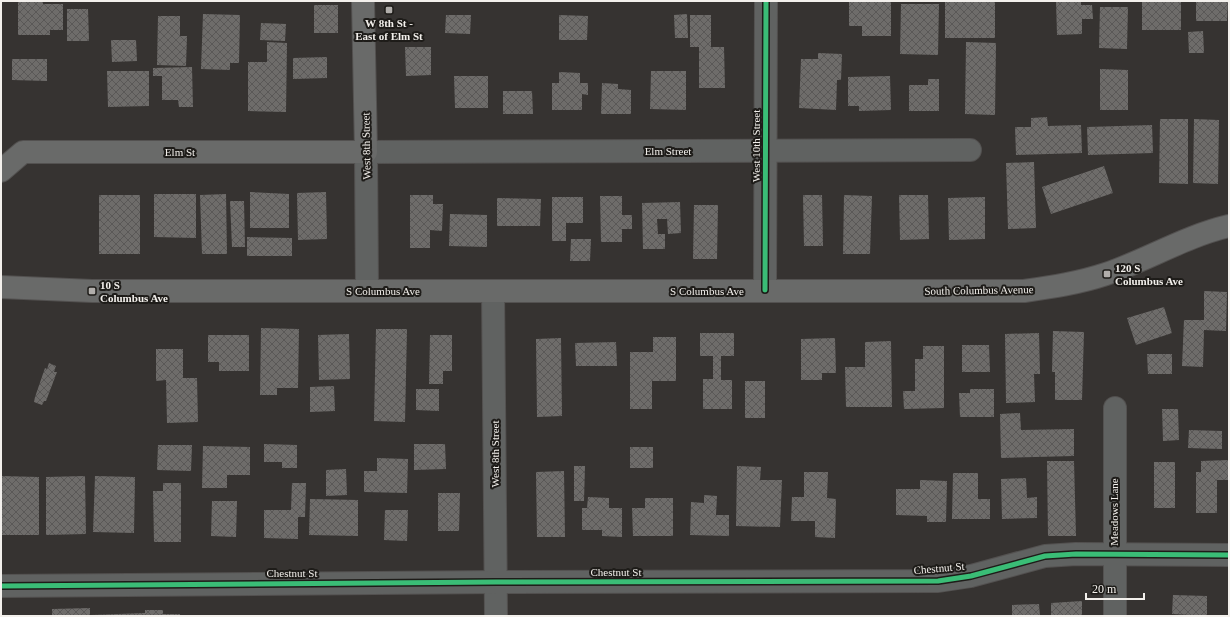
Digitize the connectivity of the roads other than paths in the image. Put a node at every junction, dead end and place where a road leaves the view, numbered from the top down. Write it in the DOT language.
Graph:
graph roads {
  1 [pos="363,1"];
  2 [pos="766,1"];
  3 [pos="1,147"];
  4 [pos="766,150"];
  5 [pos="970,150"];
  6 [pos="23,152"];
  7 [pos="366,152"];
  8 [pos="1,171"];
  9 [pos="1229,226"];
  10 [pos="1,287"];
  11 [pos="765,290"];
  12 [pos="367,291"];
  13 [pos="493,291"];
  14 [pos="1115,408"];
  15 [pos="1114,554"];
  16 [pos="1229,554"];
  17 [pos="496,582"];
  18 [pos="1,586"];
  19 [pos="496,616"];
  20 [pos="1115,616"];
  1 -- 7 [label="main road, West 8th Street"];
  2 -- 4 [label="street, West 10th Street"];
  3 -- 6 [label="main road, Elm St"];
  4 -- 5 [label="street, Elm Street"];
  4 -- 7 [label="street, Elm Street"];
  4 -- 11 [label="street, West 10th Street"];
  6 -- 7 [label="main road, Elm St"];
  6 -- 8 [label="main road"];
  7 -- 12 [label="street, West 8th Street"];
  9 -- 11 [label="main road, South Columbus Avenue"];
  10 -- 12 [label="main road, S Columbus Ave"];
  11 -- 13 [label="main road, S Columbus Ave"];
  12 -- 13 [label="main road, S Columbus Ave"];
  13 -- 17 [label="street, West 8th Street"];
  14 -- 15 [label="street, Meadows Lane"];
  15 -- 16 [label="street, Chestnut St"];
  15 -- 17 [label="street, Chestnut St"];
  15 -- 20 [label="street, Meadows Lane"];
  17 -- 18 [label="street, Chestnut St"];
  17 -- 19 [label="street, West 8th Street"];
}
